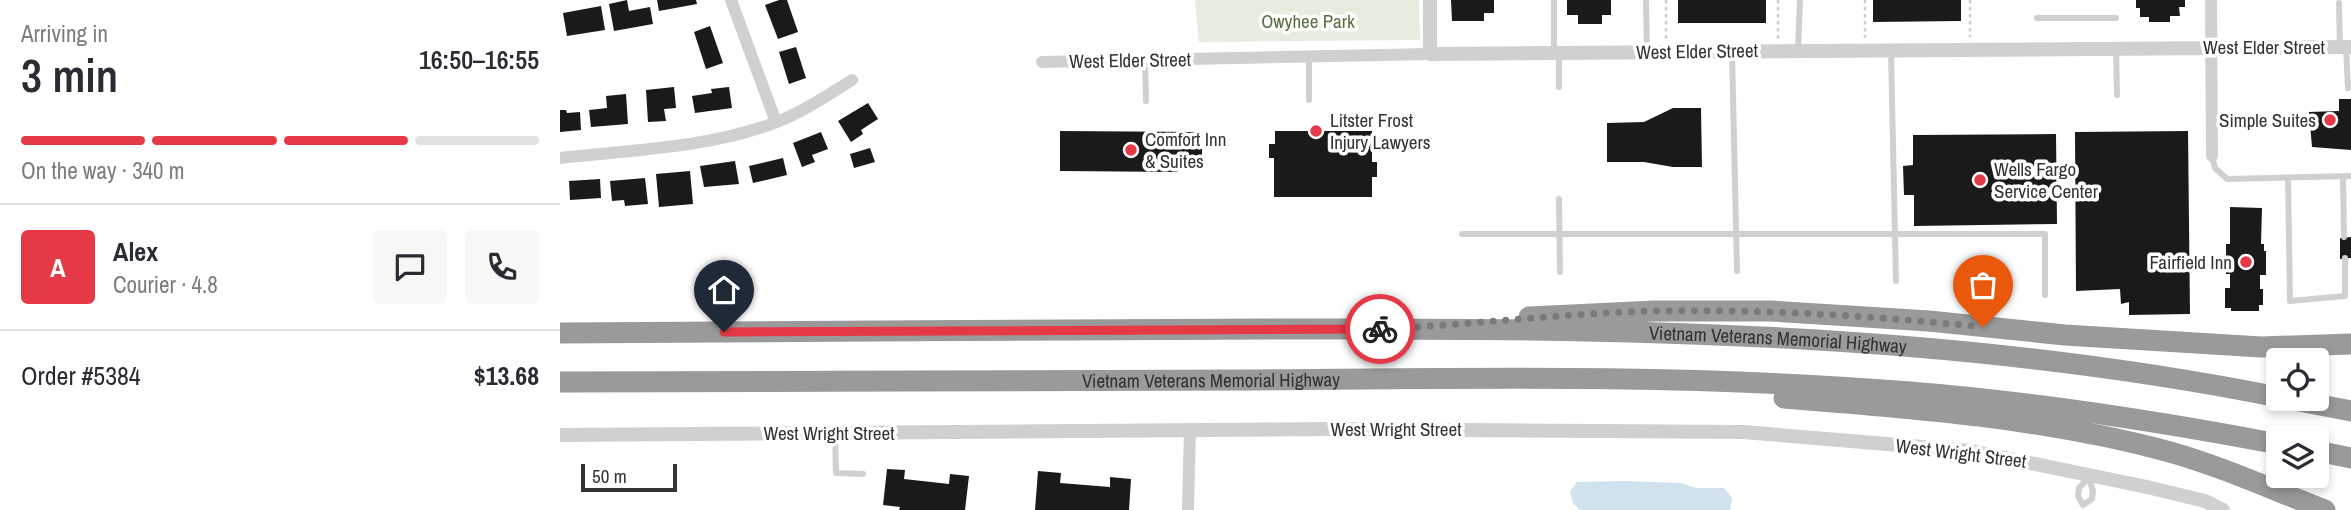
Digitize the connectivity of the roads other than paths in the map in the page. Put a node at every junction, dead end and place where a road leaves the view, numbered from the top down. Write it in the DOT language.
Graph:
graph roads {
  1 [pos="731,0"];
  2 [pos="1430,0"];
  3 [pos="1554,0"];
  4 [pos="1646,0"];
  5 [pos="1800,0"];
  6 [pos="2211,0"];
  7 [pos="2339,3"];
  8 [pos="2037,18"];
  9 [pos="2116,18"];
  10 [pos="2211,47"];
  11 [pos="2346,47"];
  12 [pos="2116,48"];
  13 [pos="1891,50"];
  14 [pos="1732,51"];
  15 [pos="1798,51"];
  16 [pos="1647,52"];
  17 [pos="1557,53"];
  18 [pos="1430,54"];
  19 [pos="1310,56"];
  20 [pos="1145,60"];
  21 [pos="1042,62"];
  22 [pos="852,80"];
  23 [pos="1559,87"];
  24 [pos="2348,88"];
  25 [pos="2117,95"];
  26 [pos="1310,100"];
  27 [pos="1146,101"];
  28 [pos="776,122"];
  29 [pos="2212,156"];
  30 [pos="560,158"];
  31 [pos="2351,176"];
  32 [pos="2343,177"];
  33 [pos="2288,178"];
  34 [pos="1559,199"];
  35 [pos="1462,234"];
  36 [pos="1559,234"];
  37 [pos="1736,234"];
  38 [pos="1896,234"];
  39 [pos="2344,237"];
  40 [pos="2345,258"];
  41 [pos="1737,271"];
  42 [pos="1560,272"];
  43 [pos="1896,281"];
  44 [pos="2045,295"];
  45 [pos="1378,329"];
  46 [pos="560,332"];
  47 [pos="2351,344"];
  48 [pos="1534,379"];
  49 [pos="560,382"];
  50 [pos="2266,395"];
  51 [pos="2329,407"];
  52 [pos="2351,411"];
  53 [pos="1190,429"];
  54 [pos="835,433"];
  55 [pos="560,435"];
  56 [pos="2266,442"];
  57 [pos="2329,453"];
  58 [pos="2351,458"];
  59 [pos="863,474"];
  60 [pos="1188,510"];
  61 [pos="2223,510"];
  62 [pos="2325,510"];
  1 -- 28 [label="street"];
  2 -- 18 [label="street"];
  3 -- 17 [label="lane"];
  4 -- 16 [label="lane"];
  5 -- 15 [label="lane"];
  6 -- 10 [label="street"];
  7 -- 11 [label="lane"];
  8 -- 9 [label="lane"];
  10 -- 11 [label="street, West Elder Street"];
  10 -- 12 [label="street, West Elder Street"];
  10 -- 29 [label="street"];
  11 -- 24 [label="lane"];
  12 -- 13 [label="street, West Elder Street"];
  12 -- 25 [label="lane"];
  13 -- 15 [label="street, West Elder Street"];
  13 -- 38 [label="lane"];
  14 -- 15 [label="street, West Elder Street"];
  14 -- 16 [label="street, West Elder Street"];
  14 -- 37 [label="lane"];
  16 -- 17 [label="street, West Elder Street"];
  17 -- 18 [label="street, West Elder Street"];
  17 -- 23 [label="lane"];
  18 -- 19 [label="street, West Elder Street"];
  19 -- 20 [label="street, West Elder Street"];
  19 -- 26 [label="lane"];
  20 -- 21 [label="street, West Elder Street"];
  20 -- 27 [label="lane"];
  22 -- 28 [label="street"];
  28 -- 30 [label="street"];
  29 -- 33 [label="lane"];
  31 -- 32 [label="lane"];
  32 -- 33 [label="lane"];
  32 -- 39 [label="lane"];
  33 -- 40 [label="lane"];
  34 -- 36 [label="lane"];
  35 -- 36 [label="lane"];
  36 -- 37 [label="lane"];
  36 -- 42 [label="lane"];
  37 -- 38 [label="lane"];
  37 -- 41 [label="lane"];
  38 -- 43 [label="lane"];
  38 -- 44 [label="lane"];
  45 -- 46 [label="highway, Vietnam Veterans Memorial Highway"];
  45 -- 47 [label="highway"];
  45 -- 50 [label="highway, Vietnam Veterans Memorial Highway"];
  48 -- 49 [label="highway, Vietnam Veterans Memorial Highway"];
  48 -- 56 [label="highway, Vietnam Veterans Memorial Highway"];
  48 -- 62 [label="highway"];
  51 -- 52 [label="highway"];
  53 -- 54 [label="street, West Wright Street"];
  53 -- 60 [label="street"];
  53 -- 61 [label="street, West Wright Street"];
  54 -- 55 [label="street, West Wright Street"];
  54 -- 59 [label="lane"];
  57 -- 58 [label="highway"];
}
